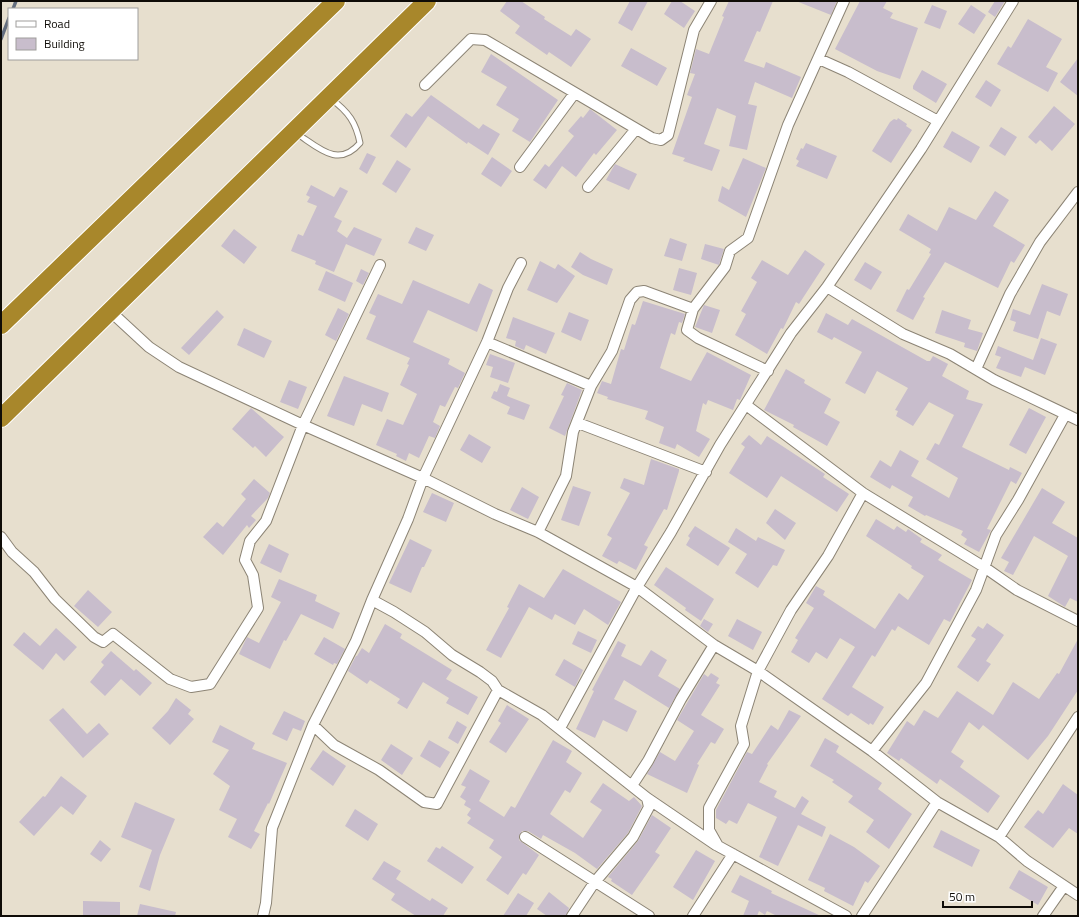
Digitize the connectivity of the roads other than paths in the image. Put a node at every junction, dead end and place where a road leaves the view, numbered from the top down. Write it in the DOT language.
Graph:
graph roads {
  1 [pos="336,1"];
  2 [pos="427,1"];
  3 [pos="711,1"];
  4 [pos="844,1"];
  5 [pos="1013,1"];
  6 [pos="819,59"];
  7 [pos="425,85"];
  8 [pos="574,94"];
  9 [pos="328,98"];
  10 [pos="938,120"];
  11 [pos="636,129"];
  12 [pos="294,131"];
  13 [pos="520,167"];
  14 [pos="588,187"];
  15 [pos="1078,192"];
  16 [pos="521,262"];
  17 [pos="380,265"];
  18 [pos="827,287"];
  19 [pos="693,309"];
  20 [pos="110,311"];
  21 [pos="1,325"];
  22 [pos="487,342"];
  23 [pos="976,369"];
  24 [pos="768,371"];
  25 [pos="591,386"];
  26 [pos="746,405"];
  27 [pos="1065,414"];
  28 [pos="1,418"];
  29 [pos="1078,420"];
  30 [pos="578,423"];
  31 [pos="303,425"];
  32 [pos="706,472"];
  33 [pos="424,478"];
  34 [pos="863,493"];
  35 [pos="538,532"];
  36 [pos="1,538"];
  37 [pos="984,567"];
  38 [pos="636,587"];
  39 [pos="372,600"];
  40 [pos="1078,621"];
  41 [pos="714,644"];
  42 [pos="758,671"];
  43 [pos="498,690"];
  44 [pos="1078,717"];
  45 [pos="313,725"];
  46 [pos="560,728"];
  47 [pos="872,751"];
  48 [pos="632,784"];
  49 [pos="647,798"];
  50 [pos="937,802"];
  51 [pos="525,837"];
  52 [pos="999,837"];
  53 [pos="718,846"];
  54 [pos="733,854"];
  55 [pos="594,882"];
  56 [pos="1064,886"];
  57 [pos="1078,895"];
  58 [pos="263,916"];
  59 [pos="572,916"];
  60 [pos="649,916"];
  61 [pos="693,916"];
  62 [pos="846,916"];
  63 [pos="862,916"];
  64 [pos="1043,916"];
  1 -- 21 [label="highway"];
  2 -- 9 [label="highway"];
  3 -- 11 [label="street"];
  4 -- 6 [label="street"];
  5 -- 10 [label="street"];
  6 -- 10 [label="street"];
  6 -- 19 [label="street"];
  7 -- 8 [label="street"];
  8 -- 11 [label="street"];
  8 -- 13 [label="street"];
  9 -- 12 [label="highway"];
  9 -- 12 [label="lane"];
  10 -- 18 [label="street"];
  11 -- 14 [label="street"];
  12 -- 20 [label="highway"];
  15 -- 23 [label="street"];
  16 -- 22 [label="street"];
  17 -- 31 [label="street"];
  18 -- 23 [label="street"];
  18 -- 24 [label="street"];
  19 -- 24 [label="street"];
  19 -- 25 [label="street"];
  20 -- 28 [label="highway"];
  20 -- 31 [label="street"];
  22 -- 25 [label="street"];
  22 -- 33 [label="street"];
  23 -- 27 [label="street"];
  24 -- 26 [label="street"];
  25 -- 30 [label="street"];
  26 -- 32 [label="street"];
  26 -- 34 [label="street"];
  27 -- 29 [label="street"];
  27 -- 37 [label="street"];
  30 -- 32 [label="street"];
  30 -- 35 [label="street"];
  31 -- 33 [label="street"];
  31 -- 36 [label="street"];
  32 -- 38 [label="street"];
  33 -- 35 [label="street"];
  33 -- 39 [label="street"];
  34 -- 37 [label="street"];
  34 -- 42 [label="street"];
  35 -- 38 [label="street"];
  37 -- 40 [label="street"];
  37 -- 47 [label="street"];
  38 -- 41 [label="street"];
  38 -- 46 [label="street"];
  39 -- 43 [label="street"];
  39 -- 45 [label="street"];
  41 -- 42 [label="street"];
  41 -- 48 [label="street"];
  42 -- 47 [label="street"];
  42 -- 53 [label="street"];
  43 -- 45 [label="street"];
  43 -- 46 [label="street"];
  44 -- 52 [label="street"];
  45 -- 58 [label="street"];
  46 -- 48 [label="street"];
  47 -- 50 [label="street"];
  48 -- 49 [label="street"];
  49 -- 53 [label="street"];
  49 -- 55 [label="street"];
  50 -- 52 [label="street"];
  50 -- 63 [label="street"];
  51 -- 55 [label="street"];
  52 -- 56 [label="street"];
  53 -- 54 [label="street"];
  54 -- 61 [label="street"];
  54 -- 62 [label="street"];
  55 -- 59 [label="street"];
  55 -- 60 [label="street"];
  56 -- 57 [label="street"];
  56 -- 64 [label="street"];
}
